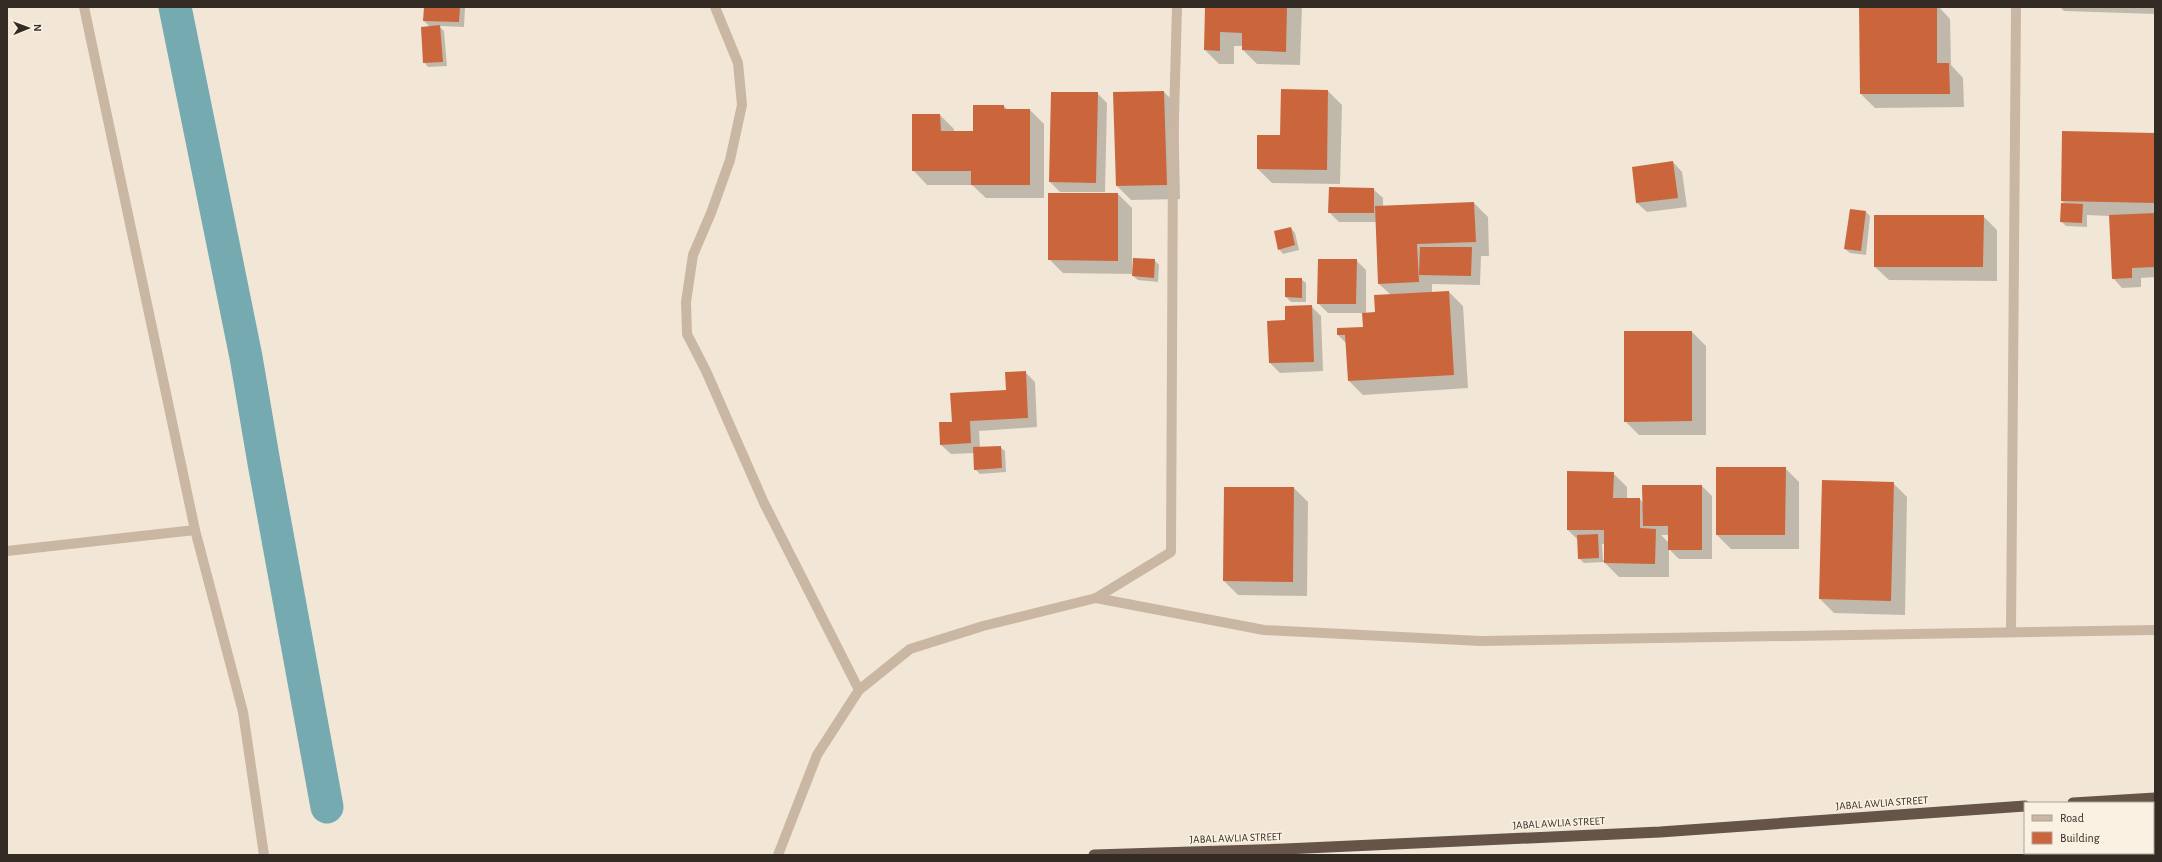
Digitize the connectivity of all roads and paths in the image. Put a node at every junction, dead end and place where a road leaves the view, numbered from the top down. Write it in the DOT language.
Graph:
graph roads {
  1 [pos="84,7"];
  2 [pos="715,7"];
  3 [pos="1177,7"];
  4 [pos="2016,7"];
  5 [pos="195,530"];
  6 [pos="7,551"];
  7 [pos="1096,598"];
  8 [pos="2155,630"];
  9 [pos="2011,632"];
  10 [pos="860,690"];
  11 [pos="2155,798"];
  12 [pos="2089,802"];
  13 [pos="2024,806"];
  14 [pos="264,855"];
  15 [pos="778,855"];
  16 [pos="1094,855"];
  1 -- 5 [label="street"];
  2 -- 10 [label="street"];
  3 -- 7 [label="street"];
  4 -- 9 [label="street"];
  5 -- 6 [label="street"];
  5 -- 14 [label="street"];
  7 -- 9 [label="street"];
  7 -- 10 [label="street"];
  8 -- 9 [label="street"];
  10 -- 15 [label="street"];
  11 -- 12 [label="highway"];
  13 -- 16 [label="highway, JABAL AWLIA STREET"];
}
